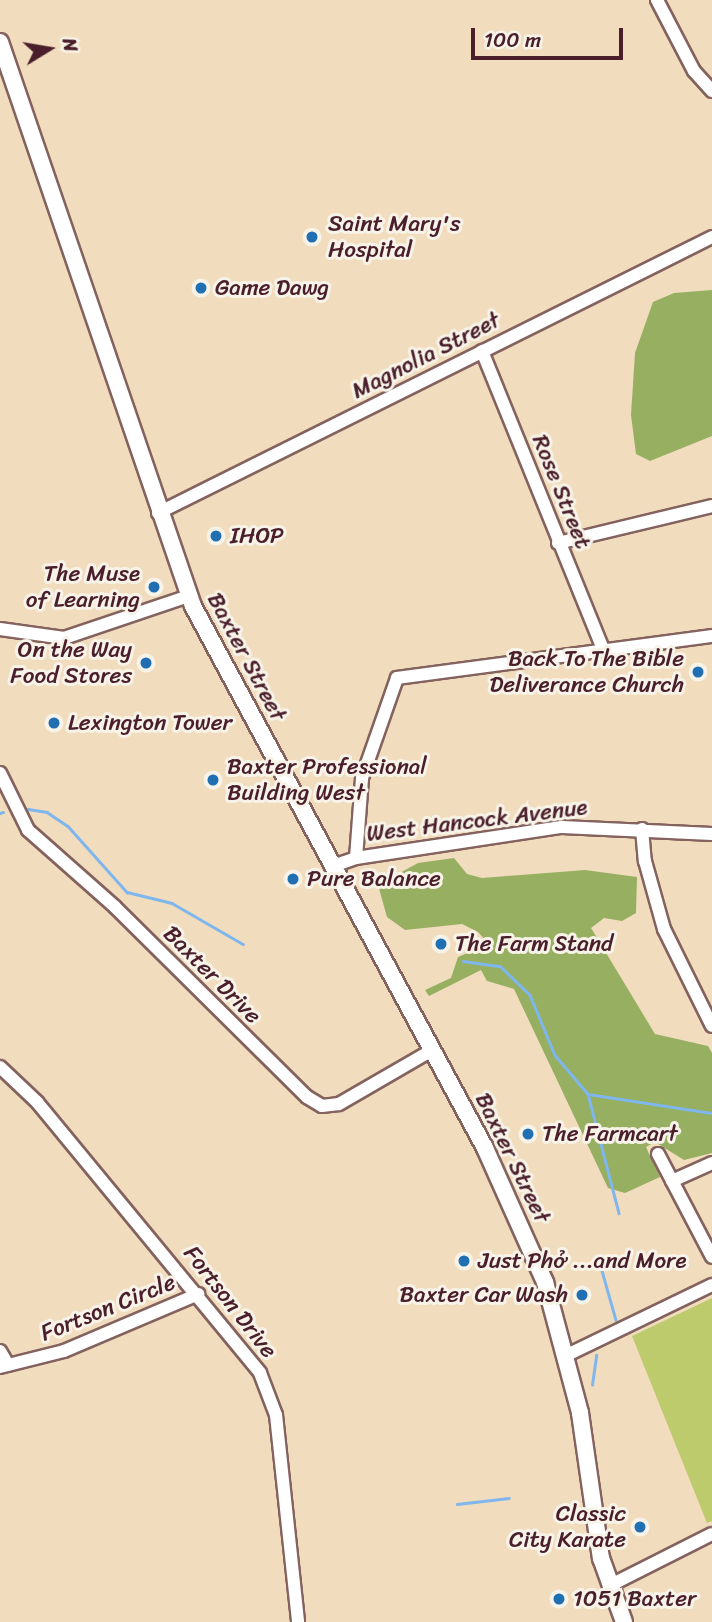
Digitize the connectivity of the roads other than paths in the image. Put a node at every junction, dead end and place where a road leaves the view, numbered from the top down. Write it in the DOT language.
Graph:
graph roads {
  1 [pos="657,0"];
  2 [pos="0,43"];
  3 [pos="712,91"];
  4 [pos="712,237"];
  5 [pos="482,351"];
  6 [pos="712,506"];
  7 [pos="158,513"];
  8 [pos="558,543"];
  9 [pos="189,596"];
  10 [pos="0,629"];
  11 [pos="712,636"];
  12 [pos="604,649"];
  13 [pos="0,773"];
  14 [pos="642,830"];
  15 [pos="712,834"];
  16 [pos="356,858"];
  17 [pos="333,866"];
  18 [pos="712,1026"];
  19 [pos="432,1050"];
  20 [pos="0,1067"];
  21 [pos="658,1154"];
  22 [pos="712,1163"];
  23 [pos="672,1181"];
  24 [pos="712,1257"];
  25 [pos="712,1285"];
  26 [pos="198,1294"];
  27 [pos="0,1351"];
  28 [pos="567,1355"];
  29 [pos="4,1366"];
  30 [pos="712,1534"];
  31 [pos="609,1586"];
  32 [pos="298,1622"];
  33 [pos="624,1622"];
  1 -- 3 [label="street"];
  2 -- 7 [label="main road, Baxter Street"];
  4 -- 5 [label="street, Magnolia Street"];
  5 -- 7 [label="street, Magnolia Street"];
  5 -- 8 [label="street, Rose Street"];
  6 -- 8 [label="street"];
  7 -- 9 [label="main road, Baxter Street"];
  8 -- 12 [label="street, Rose Street"];
  9 -- 10 [label="street"];
  9 -- 17 [label="main road, Baxter Street"];
  11 -- 12 [label="street"];
  12 -- 16 [label="street"];
  13 -- 19 [label="street, Baxter Drive"];
  14 -- 15 [label="street, West Hancock Avenue"];
  14 -- 16 [label="street, West Hancock Avenue"];
  14 -- 18 [label="street"];
  16 -- 17 [label="street, West Hancock Avenue"];
  17 -- 19 [label="main road, Baxter Street"];
  19 -- 28 [label="main road, Baxter Street"];
  20 -- 26 [label="street, Fortson Drive"];
  21 -- 23 [label="street"];
  22 -- 23 [label="street"];
  23 -- 24 [label="street"];
  25 -- 28 [label="street"];
  26 -- 29 [label="street, Fortson Circle"];
  26 -- 32 [label="street, Fortson Drive"];
  27 -- 29 [label="street, Fortson Circle"];
  28 -- 31 [label="main road, Baxter Street"];
  30 -- 31 [label="street"];
  31 -- 33 [label="main road, Baxter Street"];
}
